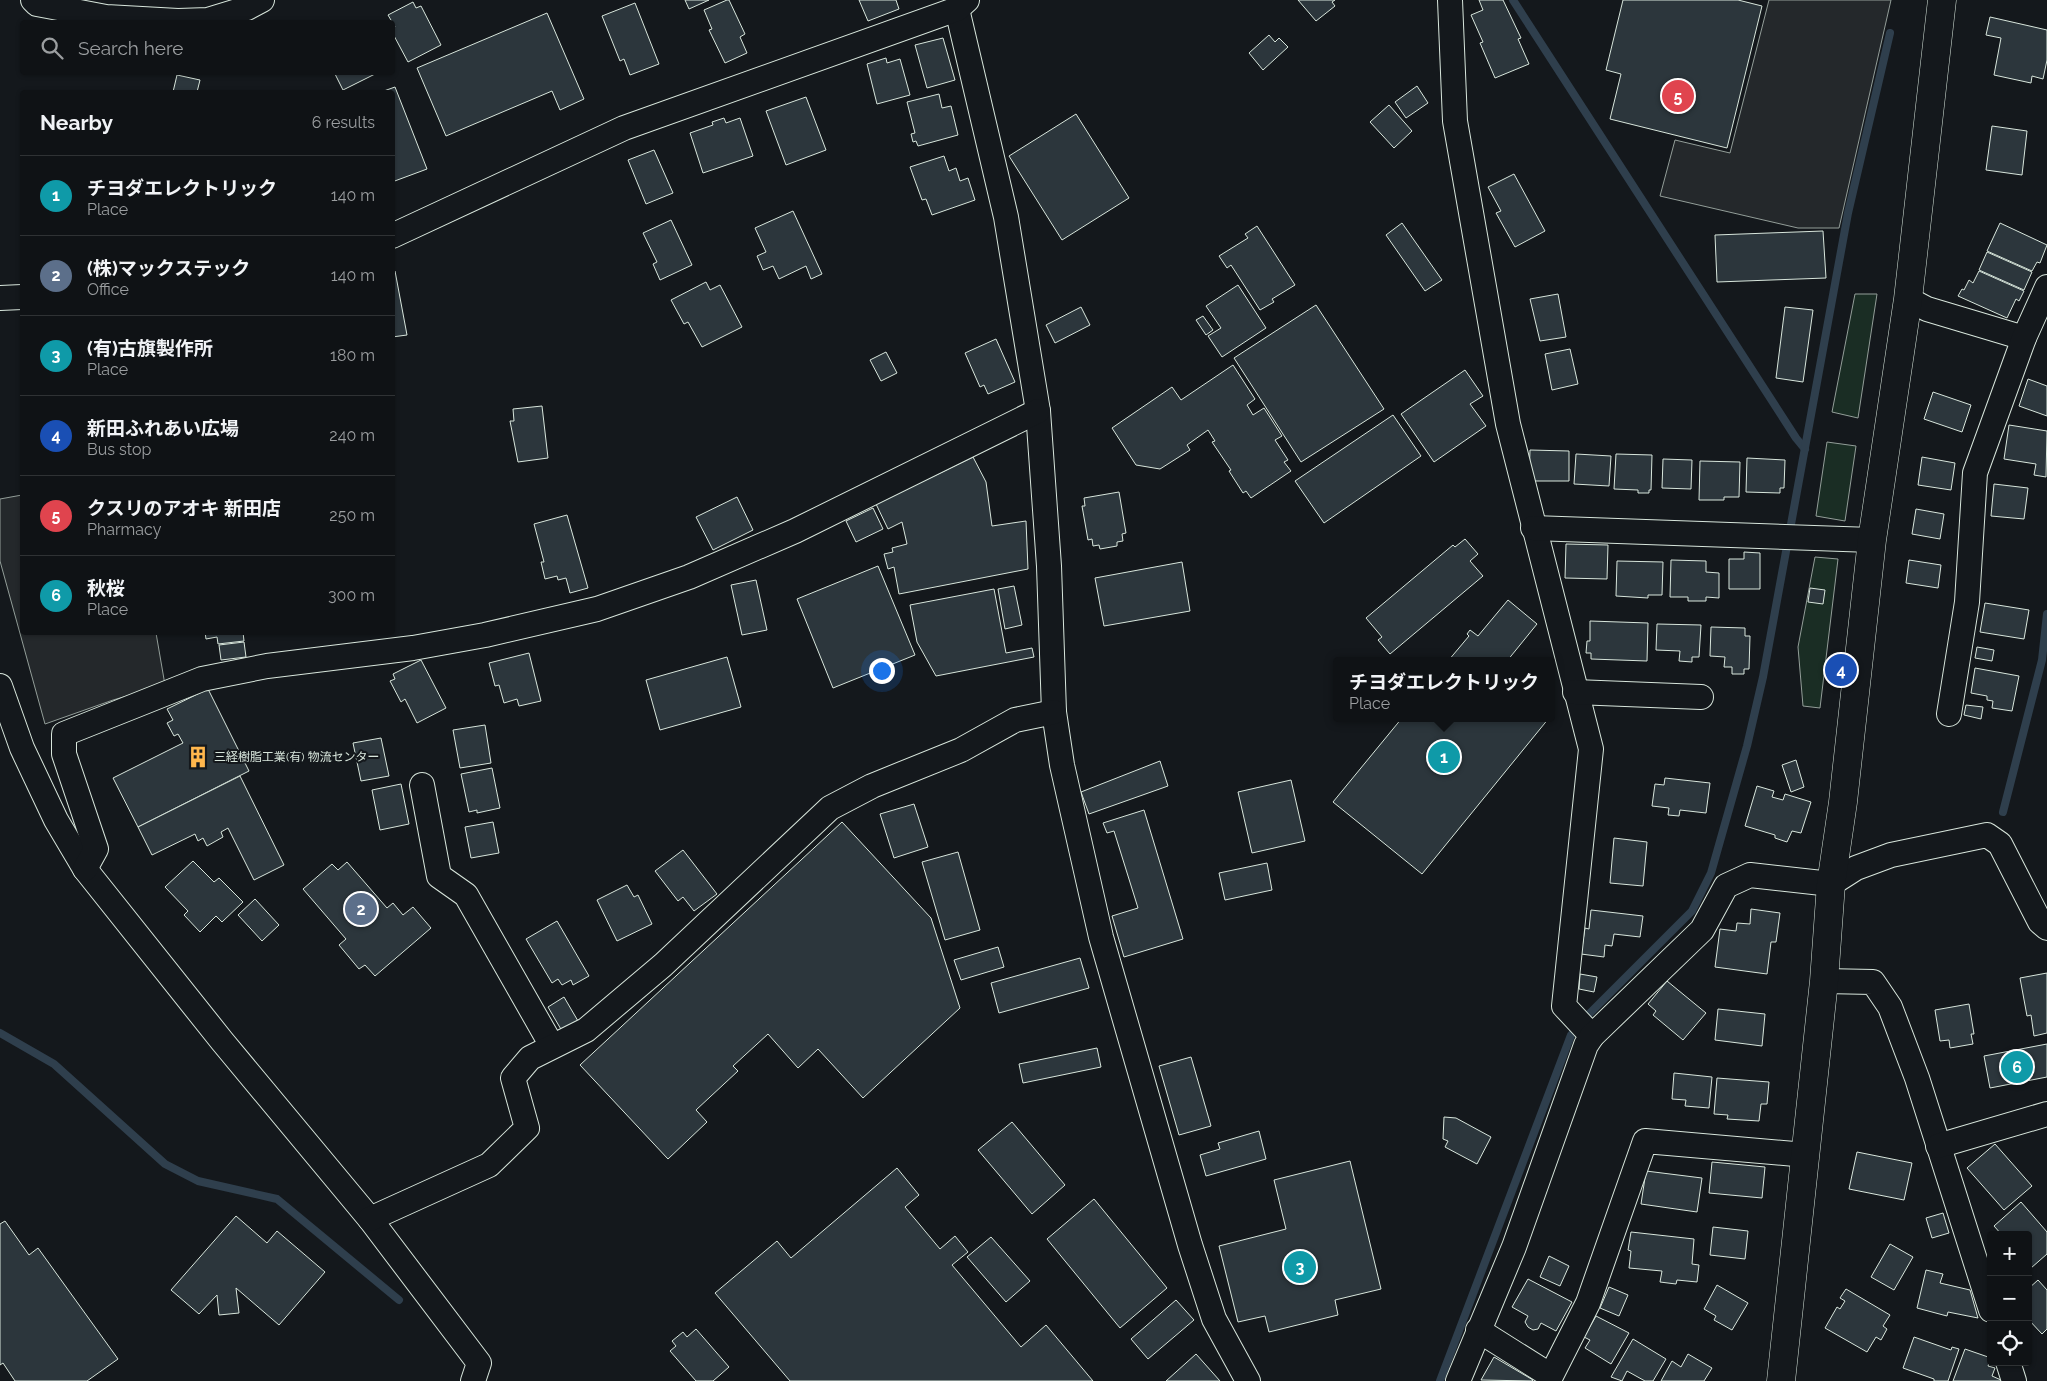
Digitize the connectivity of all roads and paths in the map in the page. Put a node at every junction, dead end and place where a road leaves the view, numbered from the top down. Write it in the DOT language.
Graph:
graph roads {
  1 [pos="33,0"];
  2 [pos="262,0"];
  3 [pos="1450,0"];
  4 [pos="962,4"];
  5 [pos="1941,8"];
  6 [pos="160,20"];
  7 [pos="208,20"];
  8 [pos="395,235"];
  9 [pos="2047,287"];
  10 [pos="20,296"];
  11 [pos="0,298"];
  12 [pos="1908,299"];
  13 [pos="2024,338"];
  14 [pos="1038,411"];
  15 [pos="1533,528"];
  16 [pos="1872,540"];
  17 [pos="0,686"];
  18 [pos="1575,692"];
  19 [pos="1701,697"];
  20 [pos="1054,712"];
  21 [pos="1949,714"];
  22 [pos="422,786"];
  23 [pos="85,869"];
  24 [pos="1831,884"];
  25 [pos="2047,928"];
  26 [pos="1824,981"];
  27 [pos="1584,1027"];
  28 [pos="552,1046"];
  29 [pos="2047,1114"];
  30 [pos="1938,1146"];
  31 [pos="1806,1155"];
  32 [pos="370,1220"];
  33 [pos="1987,1298"];
  34 [pos="1478,1330"];
  35 [pos="2009,1366"];
  36 [pos="1556,1378"];
  37 [pos="473,1381"];
  38 [pos="1248,1381"];
  39 [pos="1458,1381"];
  40 [pos="1780,1381"];
  41 [pos="2014,1381"];
  1 -- 6 [label="street"];
  2 -- 7 [label="street"];
  3 -- 15 [label="street"];
  4 -- 8 [label="street"];
  4 -- 14 [label="street"];
  5 -- 12 [label="street"];
  9 -- 13 [label="street"];
  10 -- 11 [label="street"];
  12 -- 13 [label="street"];
  12 -- 16 [label="street"];
  13 -- 21 [label="street"];
  14 -- 20 [label="street"];
  14 -- 23 [label="street"];
  15 -- 16 [label="street"];
  15 -- 18 [label="street"];
  16 -- 24 [label="street"];
  17 -- 23 [label="street"];
  18 -- 19 [label="street"];
  18 -- 27 [label="street"];
  20 -- 28 [label="street"];
  20 -- 38 [label="street"];
  22 -- 28 [label="street"];
  23 -- 32 [label="street"];
  24 -- 25 [label="street"];
  24 -- 26 [label="street"];
  24 -- 27 [label="street"];
  26 -- 30 [label="street"];
  26 -- 31 [label="street"];
  27 -- 34 [label="street"];
  28 -- 32 [label="street"];
  29 -- 30 [label="street"];
  30 -- 33 [label="street"];
  31 -- 36 [label="street"];
  31 -- 40 [label="street"];
  32 -- 37 [label="street"];
  34 -- 36 [label="street"];
  34 -- 39 [label="street"];
  35 -- 41 [label="street"];
}
